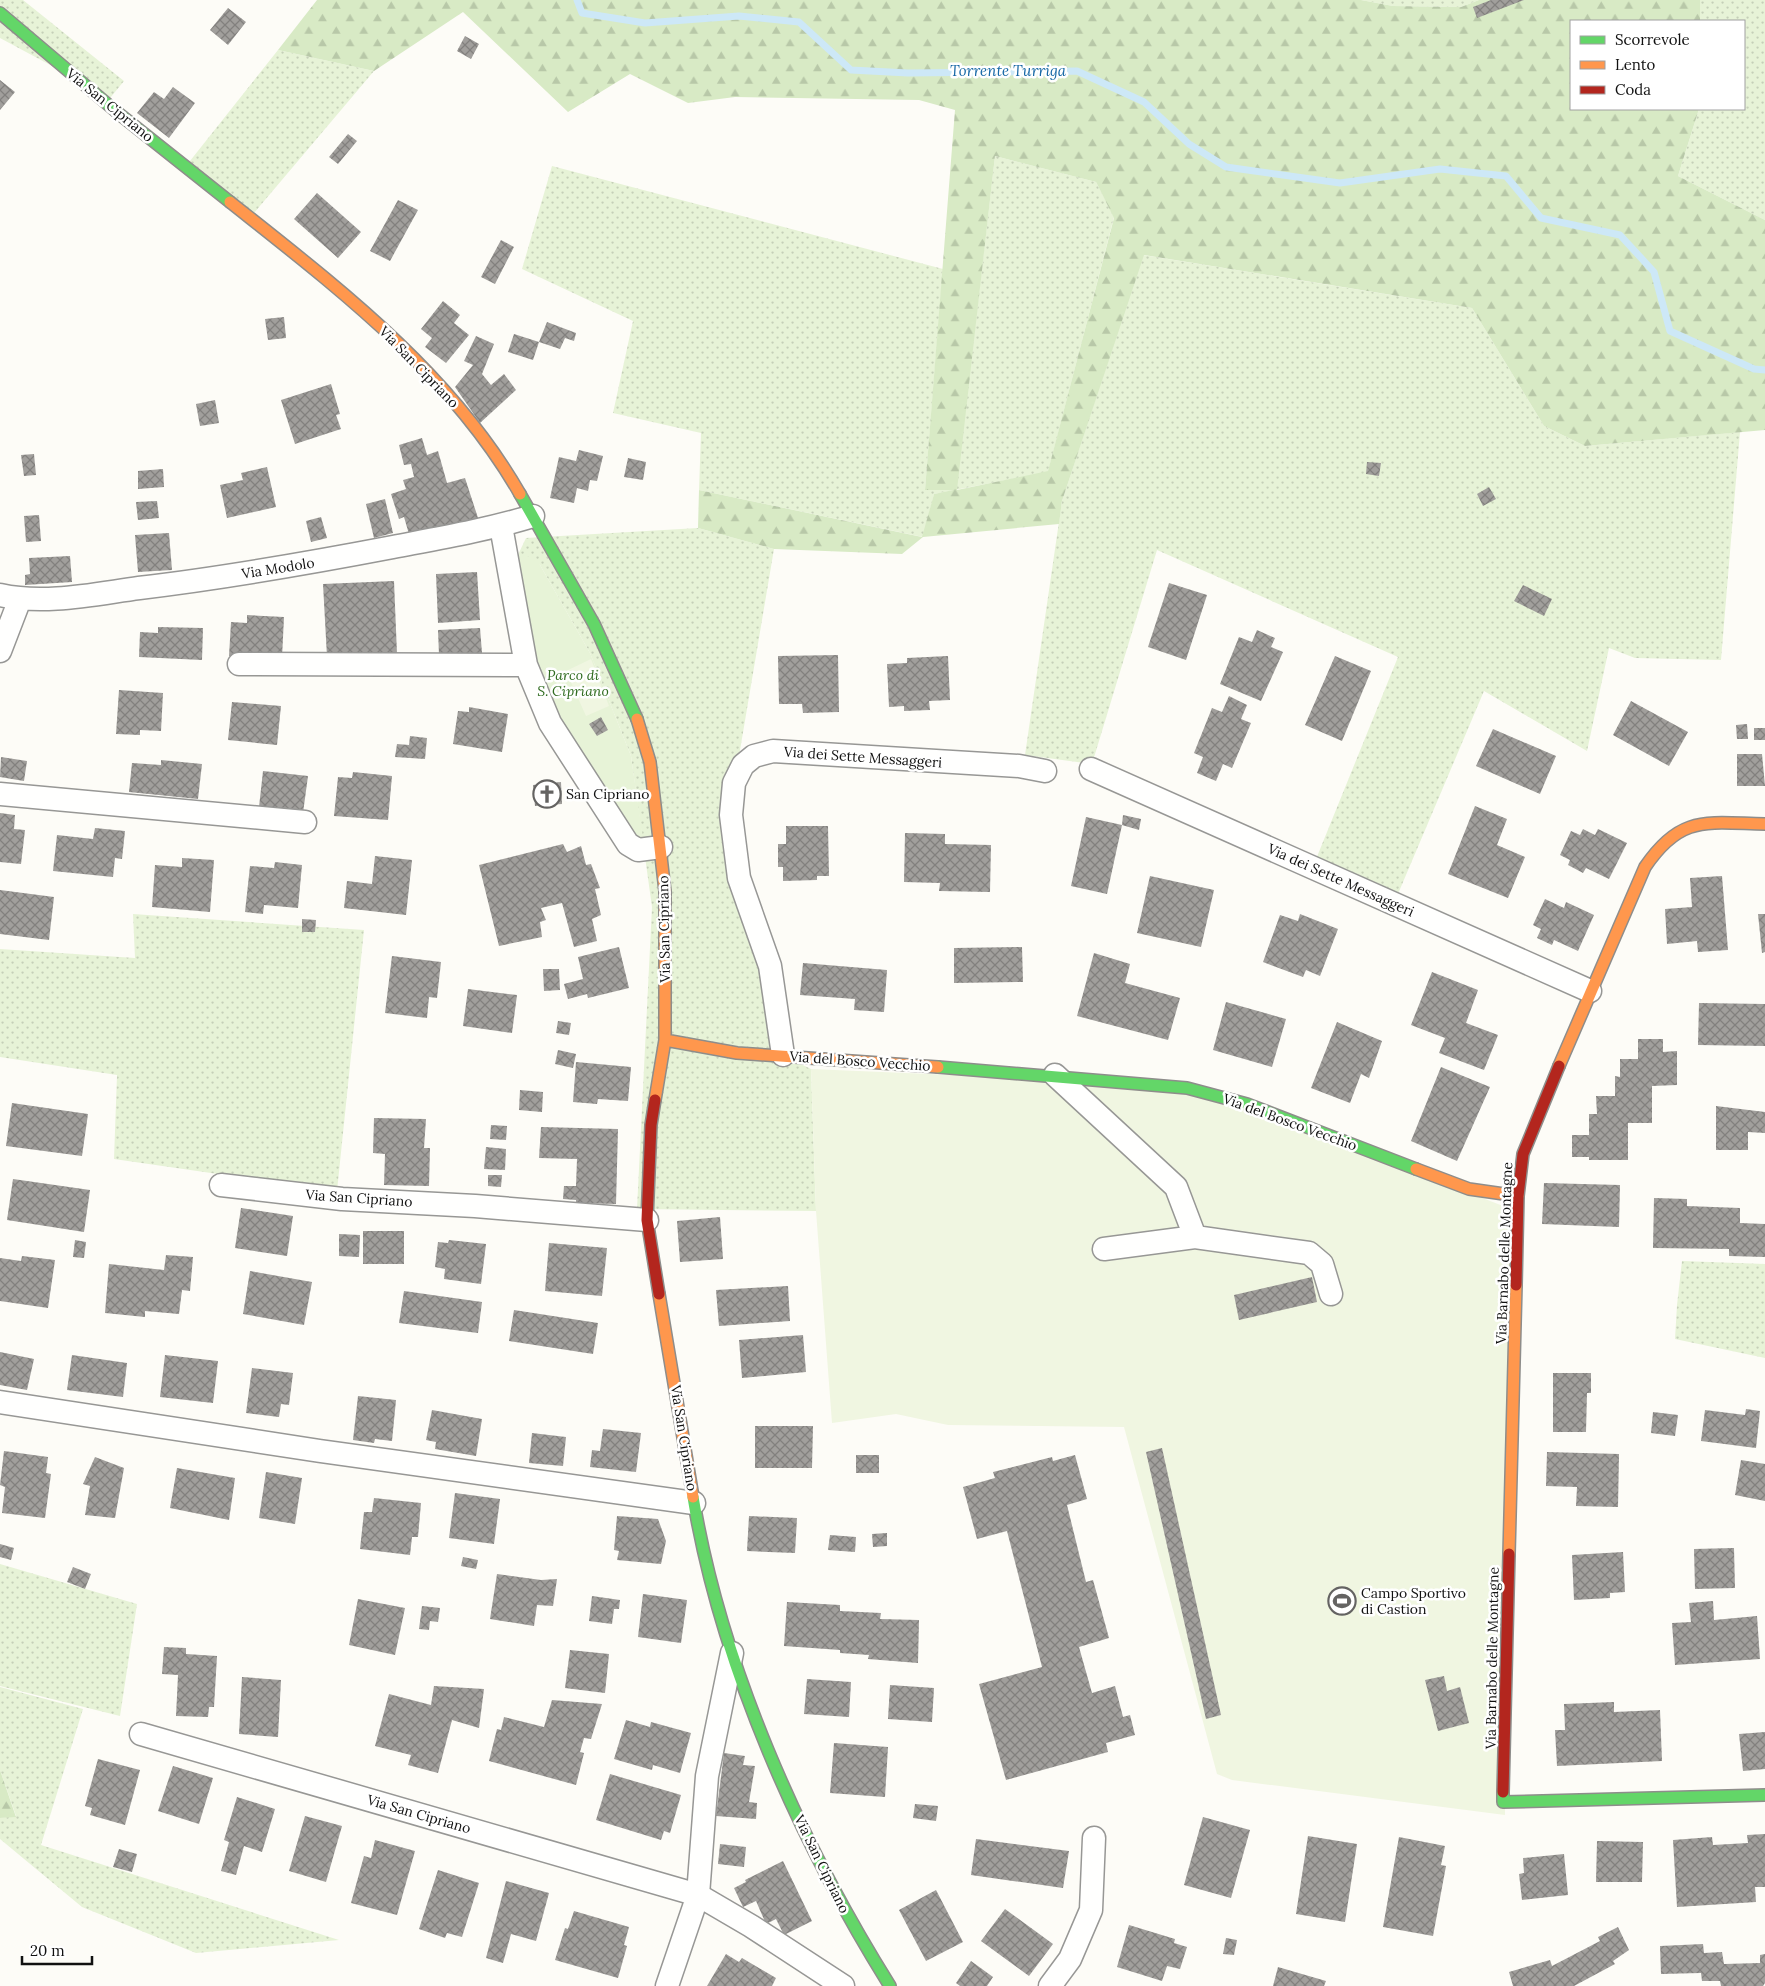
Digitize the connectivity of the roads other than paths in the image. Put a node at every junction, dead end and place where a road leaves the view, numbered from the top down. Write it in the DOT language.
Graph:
graph roads {
  1 [pos="0,13"];
  2 [pos="533,516"];
  3 [pos="501,526"];
  4 [pos="10,597"];
  5 [pos="0,651"];
  6 [pos="238,664"];
  7 [pos="526,665"];
  8 [pos="1091,769"];
  9 [pos="1045,771"];
  10 [pos="0,794"];
  11 [pos="305,822"];
  12 [pos="1765,824"];
  13 [pos="661,847"];
  14 [pos="1590,991"];
  15 [pos="665,1040"];
  16 [pos="782,1055"];
  17 [pos="1056,1075"];
  18 [pos="221,1185"];
  19 [pos="1518,1196"];
  20 [pos="648,1220"];
  21 [pos="1195,1237"];
  22 [pos="1104,1249"];
  23 [pos="1331,1294"];
  24 [pos="0,1402"];
  25 [pos="694,1503"];
  26 [pos="732,1653"];
  27 [pos="141,1734"];
  28 [pos="1765,1795"];
  29 [pos="1094,1838"];
  30 [pos="698,1894"];
  31 [pos="667,1986"];
  32 [pos="843,1986"];
  33 [pos="890,1986"];
  34 [pos="1050,1986"];
  1 -- 2 [label="main road, Via San Cipriano"];
  2 -- 3 [label="street, Via Modolo"];
  2 -- 13 [label="main road, Via San Cipriano"];
  3 -- 4 [label="street, Via Modolo"];
  3 -- 7 [label="street"];
  4 -- 5 [label="street, Via Modolo"];
  6 -- 7 [label="street"];
  7 -- 13 [label="street"];
  8 -- 14 [label="street, Via dei Sette Messaggeri"];
  9 -- 16 [label="street, Via dei Sette Messaggeri"];
  10 -- 11 [label="street"];
  12 -- 14 [label="main road, Via Barnabo delle Montagne"];
  13 -- 15 [label="main road, Via San Cipriano"];
  14 -- 19 [label="main road, Via Barnabo delle Montagne"];
  15 -- 16 [label="main road, Via del Bosco Vecchio"];
  15 -- 20 [label="main road, Via San Cipriano"];
  16 -- 17 [label="main road, Via del Bosco Vecchio"];
  17 -- 19 [label="main road, Via del Bosco Vecchio"];
  17 -- 21 [label="street"];
  18 -- 20 [label="street, Via San Cipriano"];
  19 -- 28 [label="main road, Via Barnabo delle Montagne"];
  20 -- 25 [label="main road, Via San Cipriano"];
  21 -- 22 [label="street"];
  21 -- 23 [label="street"];
  24 -- 25 [label="street"];
  25 -- 26 [label="main road, Via San Cipriano"];
  26 -- 30 [label="street, Via San Cipriano"];
  26 -- 33 [label="main road, Via San Cipriano"];
  27 -- 30 [label="street, Via San Cipriano"];
  29 -- 34 [label="street"];
  30 -- 31 [label="street, Via San Cipriano"];
  30 -- 32 [label="street, Via San Cipriano"];
}
